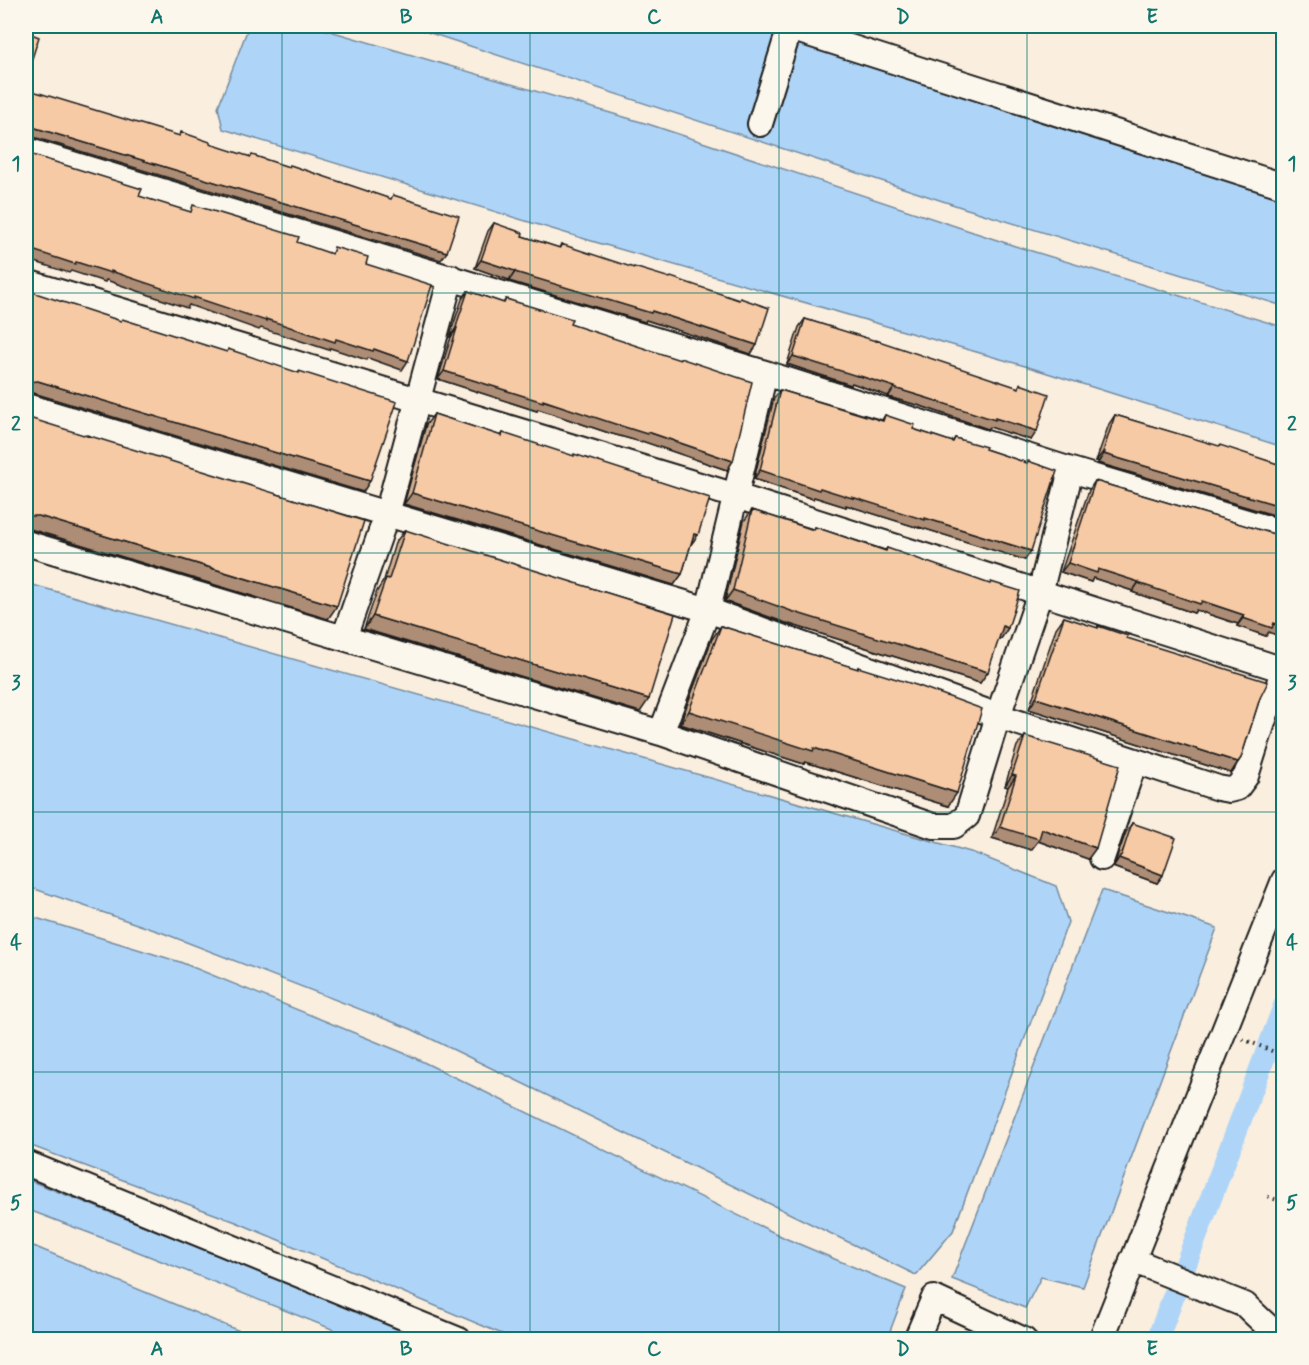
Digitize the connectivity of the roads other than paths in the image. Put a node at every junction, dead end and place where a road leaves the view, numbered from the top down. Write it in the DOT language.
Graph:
graph roads {
  1 [pos="787,26"];
  2 [pos="760,124"];
  3 [pos="26,150"];
  4 [pos="1284,186"];
  5 [pos="451,278"];
  6 [pos="26,282"];
  7 [pos="765,373"];
  8 [pos="419,400"];
  9 [pos="26,406"];
  10 [pos="1071,470"];
  11 [pos="736,496"];
  12 [pos="387,514"];
  13 [pos="1284,533"];
  14 [pos="26,543"];
  15 [pos="1040,593"];
  16 [pos="708,610"];
  17 [pos="344,638"];
  18 [pos="1283,670"];
  19 [pos="998,716"];
  20 [pos="661,733"];
  21 [pos="1135,761"];
  22 [pos="1102,858"];
  23 [pos="1284,880"];
  24 [pos="26,1163"];
  25 [pos="1138,1263"];
  26 [pos="459,1340"];
  27 [pos="916,1340"];
  28 [pos="1024,1340"];
  29 [pos="1101,1340"];
  30 [pos="1282,1340"];
  1 -- 2 [label="street"];
  1 -- 4 [label="street"];
  3 -- 5 [label="street"];
  5 -- 7 [label="street"];
  5 -- 8 [label="street"];
  6 -- 8 [label="street"];
  7 -- 10 [label="street"];
  7 -- 11 [label="street"];
  8 -- 11 [label="street"];
  8 -- 12 [label="street"];
  9 -- 12 [label="street"];
  10 -- 13 [label="street"];
  10 -- 15 [label="street"];
  11 -- 15 [label="street"];
  11 -- 16 [label="street"];
  12 -- 16 [label="street"];
  12 -- 17 [label="street"];
  14 -- 17 [label="street"];
  15 -- 18 [label="street"];
  15 -- 19 [label="street"];
  16 -- 19 [label="street"];
  16 -- 20 [label="street"];
  17 -- 20 [label="street"];
  18 -- 21 [label="street"];
  19 -- 20 [label="street"];
  19 -- 21 [label="street"];
  21 -- 22 [label="street"];
  23 -- 25 [label="street"];
  24 -- 26 [label="street"];
  25 -- 29 [label="street"];
  25 -- 30 [label="street"];
  27 -- 28 [label="street"];
}
